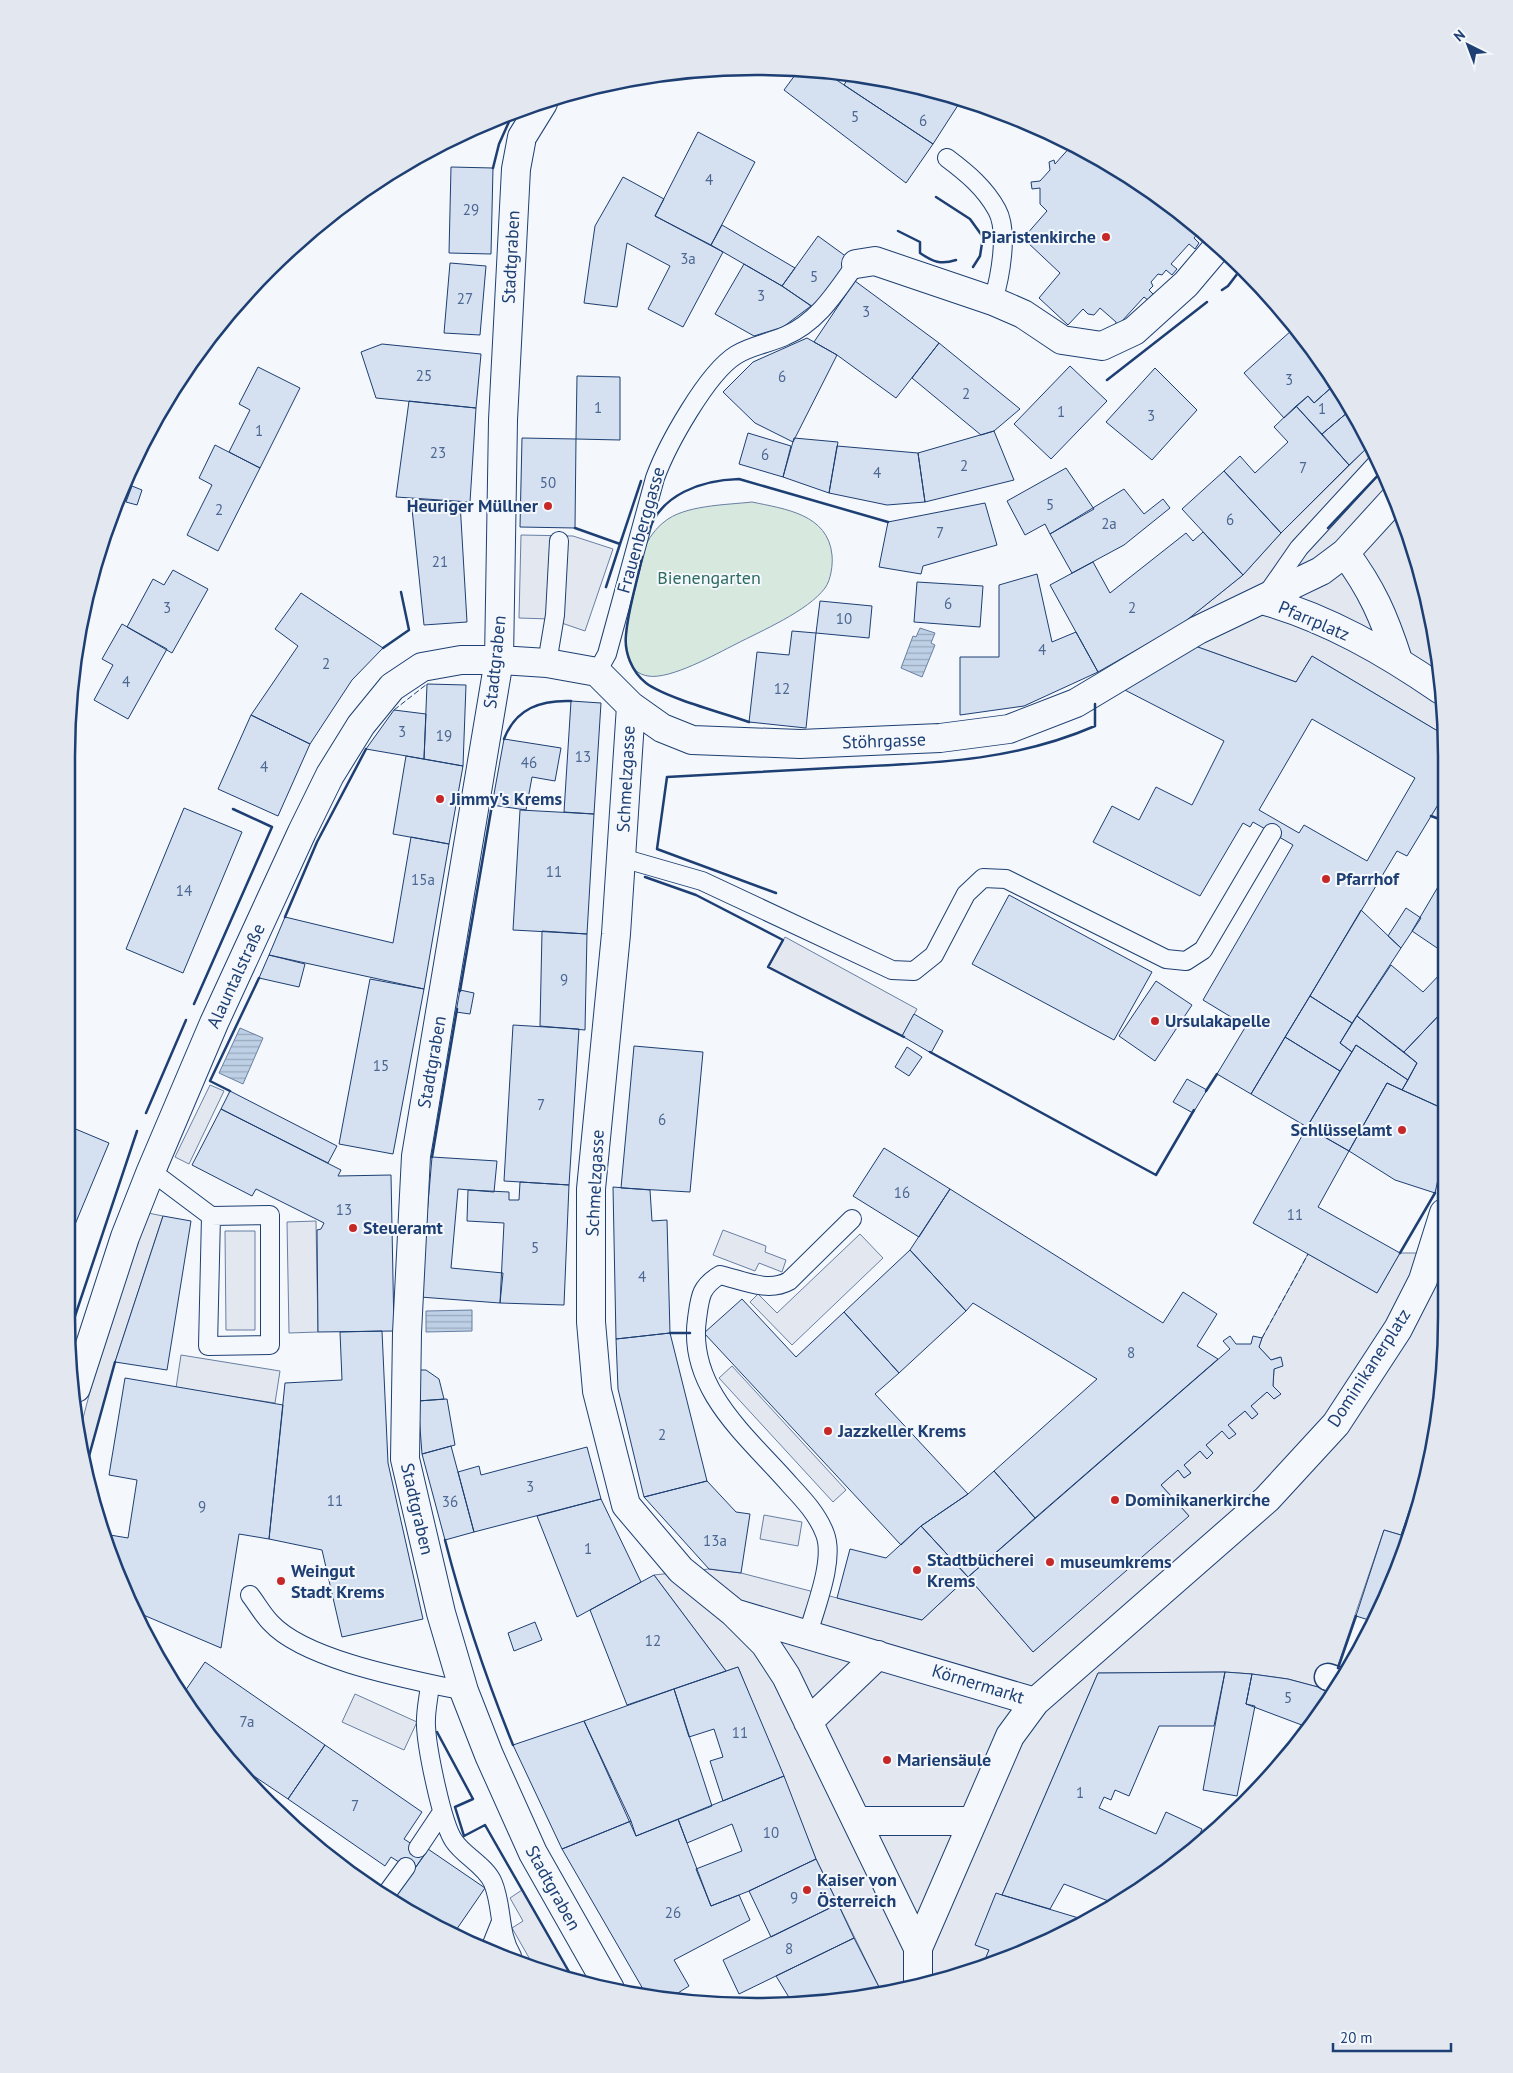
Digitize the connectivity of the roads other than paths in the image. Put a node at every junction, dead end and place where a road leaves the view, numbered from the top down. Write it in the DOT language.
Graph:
graph roads {
  1 [pos="538,111"];
  2 [pos="947,158"];
  3 [pos="1214,251"];
  4 [pos="856,264"];
  5 [pos="993,301"];
  6 [pos="1373,467"];
  7 [pos="1390,505"];
  8 [pos="559,541"];
  9 [pos="1345,553"];
  10 [pos="1262,600"];
  11 [pos="499,660"];
  12 [pos="1398,660"];
  13 [pos="547,663"];
  14 [pos="597,672"];
  15 [pos="1434,685"];
  16 [pos="631,706"];
  17 [pos="1272,833"];
  18 [pos="622,858"];
  19 [pos="151,1171"];
  20 [pos="211,1216"];
  21 [pos="852,1219"];
  22 [pos="1438,1258"];
  23 [pos="78,1381"];
  24 [pos="250,1595"];
  25 [pos="733,1612"];
  26 [pos="808,1634"];
  27 [pos="878,1654"];
  28 [pos="430,1684"];
  29 [pos="464,1691"];
  30 [pos="1035,1702"];
  31 [pos="808,1722"];
  32 [pos="442,1812"];
  33 [pos="972,1820"];
  34 [pos="857,1821"];
  35 [pos="418,1848"];
  36 [pos="406,1867"];
  37 [pos="389,1890"];
  38 [pos="500,1924"];
  39 [pos="492,1944"];
  40 [pos="918,1948"];
  41 [pos="509,1951"];
  42 [pos="918,1978"];
  43 [pos="605,1981"];
  1 -- 11 [label="street, Stadtgraben"];
  2 -- 5 [label="lane"];
  3 -- 5 [label="street"];
  4 -- 5 [label="street"];
  4 -- 14 [label="lane, Frauenberggasse"];
  6 -- 10 [label="lane"];
  7 -- 9 [label="street, Pfarrplatz"];
  8 -- 13 [label="lane"];
  9 -- 10 [label="street, Pfarrplatz"];
  9 -- 12 [label="street"];
  10 -- 12 [label="street, Pfarrplatz"];
  10 -- 16 [label="street, Stöhrgasse"];
  11 -- 13 [label="street"];
  11 -- 19 [label="street, Alauntalstraße"];
  11 -- 29 [label="street, Stadtgraben"];
  12 -- 15 [label="street, Pfarrplatz"];
  13 -- 14 [label="street"];
  14 -- 16 [label="street, Stöhrgasse"];
  16 -- 18 [label="street, Schmelzgasse"];
  17 -- 18 [label="lane"];
  18 -- 25 [label="street, Schmelzgasse"];
  19 -- 20 [label="lane"];
  19 -- 23 [label="street, Alauntalstraße"];
  20 -- 20 [label="lane"];
  21 -- 26 [label="lane"];
  22 -- 30 [label="street, Dominikanerplatz"];
  24 -- 28 [label="lane"];
  25 -- 26 [label="street, Körnermarkt"];
  25 -- 31 [label="street"];
  26 -- 27 [label="street, Körnermarkt"];
  27 -- 30 [label="street, Körnermarkt"];
  27 -- 31 [label="street"];
  28 -- 29 [label="lane"];
  28 -- 32 [label="lane"];
  29 -- 43 [label="street, Stadtgraben"];
  30 -- 33 [label="street, Körnermarkt"];
  31 -- 34 [label="street"];
  32 -- 35 [label="lane"];
  32 -- 38 [label="lane"];
  33 -- 34 [label="street"];
  33 -- 40 [label="street, Körnermarkt"];
  34 -- 40 [label="street"];
  36 -- 37 [label="lane"];
  38 -- 39 [label="lane"];
  38 -- 41 [label="lane"];
  40 -- 42 [label="street"];
}
